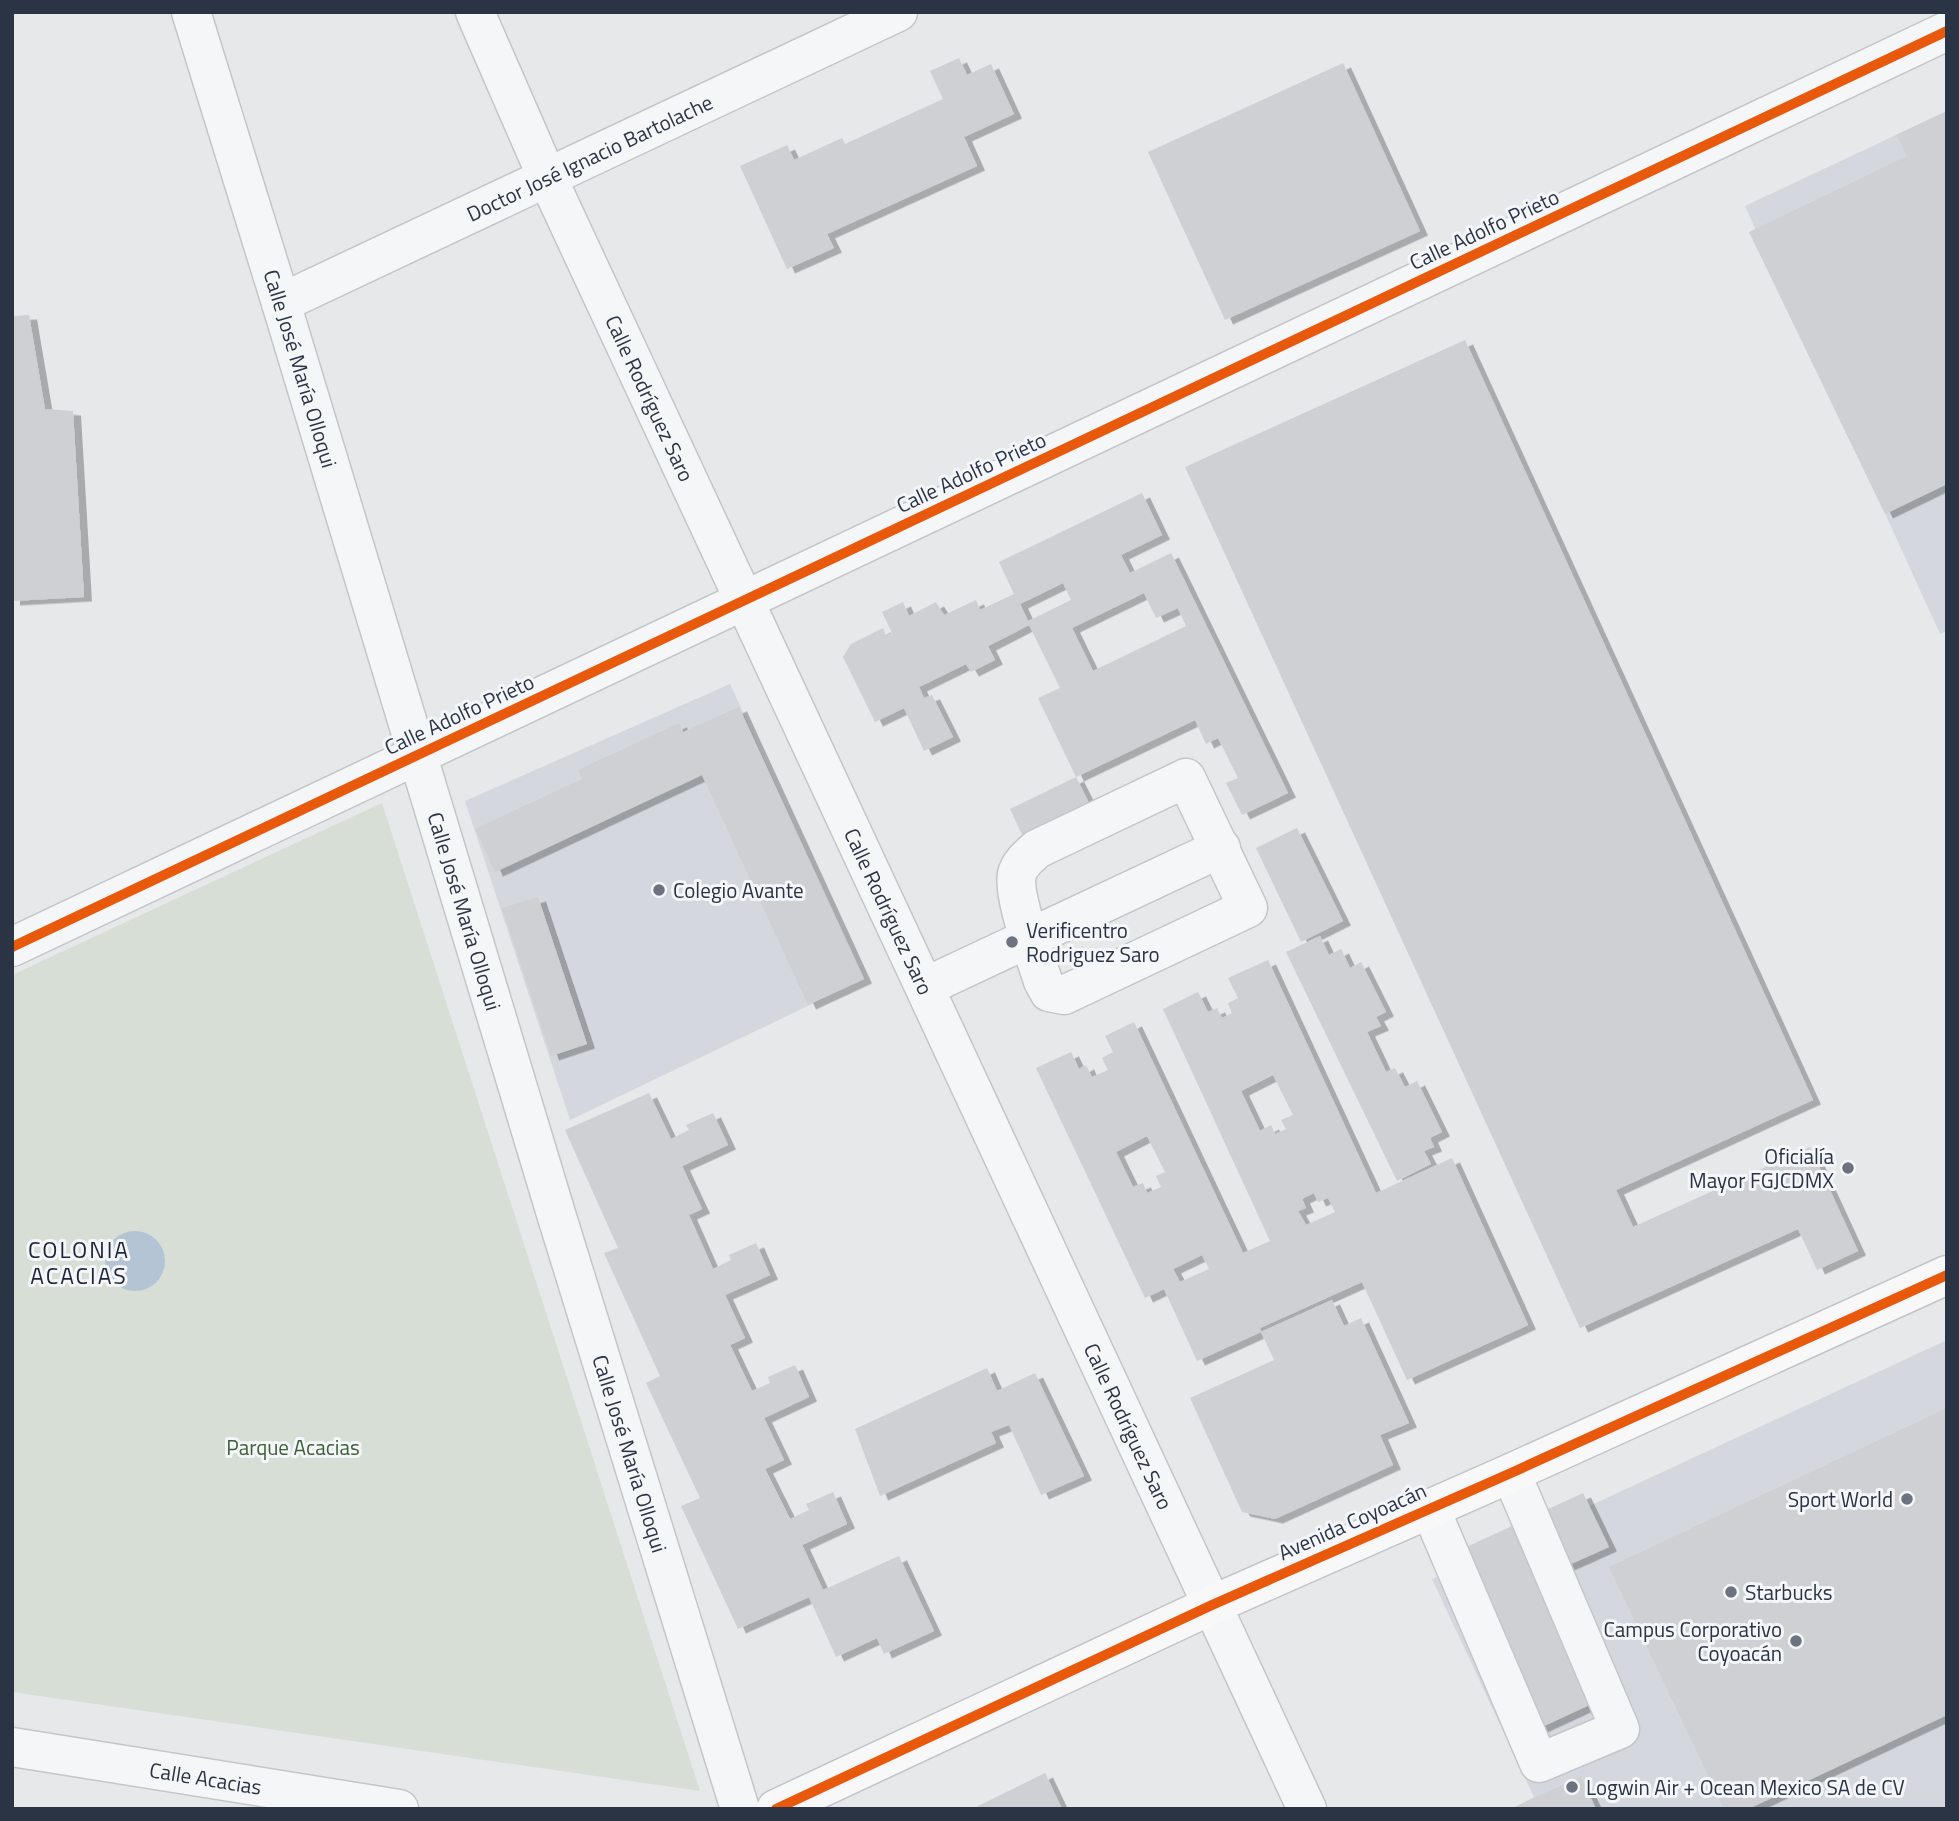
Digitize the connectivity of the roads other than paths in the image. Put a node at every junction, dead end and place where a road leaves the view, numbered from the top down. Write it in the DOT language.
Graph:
graph roads {
  1 [pos="191,12"];
  2 [pos="475,12"];
  3 [pos="898,12"];
  4 [pos="1947,31"];
  5 [pos="547,177"];
  6 [pos="281,303"];
  7 [pos="745,601"];
  8 [pos="416,756"];
  9 [pos="1221,848"];
  10 [pos="1030,938"];
  11 [pos="12,947"];
  12 [pos="925,987"];
  13 [pos="1947,1275"];
  14 [pos="1511,1474"];
  15 [pos="1430,1508"];
  16 [pos="1212,1605"];
  17 [pos="12,1748"];
  18 [pos="400,1809"];
  19 [pos="740,1809"];
  20 [pos="776,1809"];
  21 [pos="1307,1809"];
  1 -- 6 [label="street, Calle José María Olloqui"];
  2 -- 5 [label="street, Calle Rodríguez Saro"];
  3 -- 5 [label="street, Doctor José Ignacio Bartolache"];
  4 -- 7 [label="street, Calle Adolfo Prieto"];
  5 -- 6 [label="street, Doctor José Ignacio Bartolache"];
  5 -- 7 [label="street, Calle Rodríguez Saro"];
  6 -- 8 [label="street, Calle José María Olloqui"];
  7 -- 8 [label="street, Calle Adolfo Prieto"];
  7 -- 12 [label="street, Calle Rodríguez Saro"];
  8 -- 11 [label="street, Calle Adolfo Prieto"];
  8 -- 19 [label="street, Calle José María Olloqui"];
  9 -- 10 [label="street"];
  9 -- 10 [label="street"];
  9 -- 10 [label="street"];
  10 -- 12 [label="street"];
  12 -- 16 [label="street, Calle Rodríguez Saro"];
  13 -- 14 [label="main road, Avenida Coyoacán"];
  14 -- 15 [label="main road, Avenida Coyoacán"];
  14 -- 15 [label="street"];
  15 -- 16 [label="main road, Avenida Coyoacán"];
  16 -- 20 [label="main road, Avenida Coyoacán"];
  16 -- 21 [label="street, Calle Rodríguez Saro"];
  17 -- 18 [label="street, Calle Acacias"];
}
